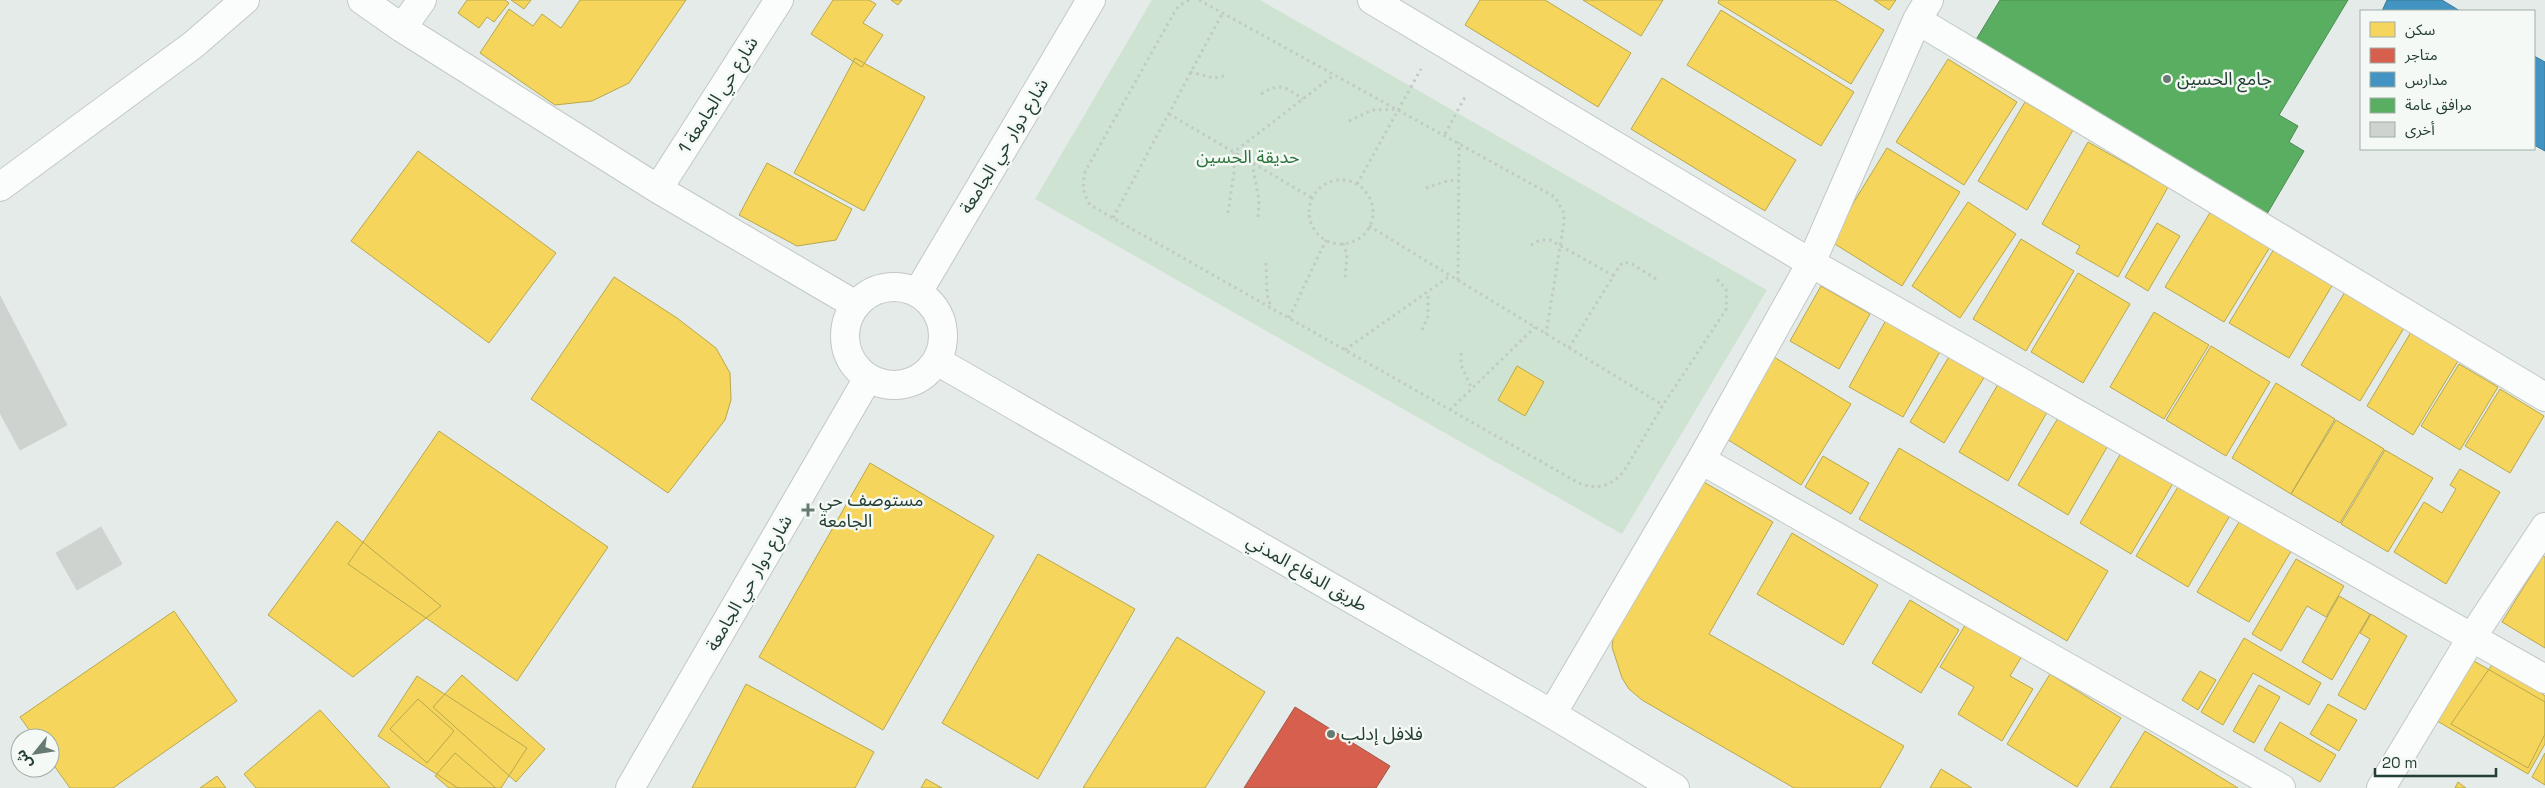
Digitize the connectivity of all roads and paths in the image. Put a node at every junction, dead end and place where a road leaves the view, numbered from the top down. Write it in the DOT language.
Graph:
graph roads {
  1 [pos="245,0"];
  2 [pos="362,0"];
  3 [pos="422,0"];
  4 [pos="778,0"];
  5 [pos="1090,0"];
  6 [pos="1189,0"];
  7 [pos="1199,0"];
  8 [pos="1372,0"];
  9 [pos="1923,10"];
  10 [pos="1223,12"];
  11 [pos="402,28"];
  12 [pos="1437,39"];
  13 [pos="1482,66"];
  14 [pos="1190,72"];
  15 [pos="1228,75"];
  16 [pos="1334,76"];
  17 [pos="1261,94"];
  18 [pos="1303,99"];
  19 [pos="1399,109"];
  20 [pos="1169,114"];
  21 [pos="1349,121"];
  22 [pos="1445,134"];
  23 [pos="1458,142"];
  24 [pos="1234,152"];
  25 [pos="1252,162"];
  26 [pos="1458,180"];
  27 [pos="1357,184"];
  28 [pos="0,187"];
  29 [pos="1426,188"];
  30 [pos="658,189"];
  31 [pos="1312,198"];
  32 [pos="1228,214"];
  33 [pos="1114,218"];
  34 [pos="1258,218"];
  35 [pos="1369,226"];
  36 [pos="1326,240"];
  37 [pos="1343,243"];
  38 [pos="1531,245"];
  39 [pos="1560,246"];
  40 [pos="1812,262"];
  41 [pos="1266,263"];
  42 [pos="1450,276"];
  43 [pos="1614,276"];
  44 [pos="1716,278"];
  45 [pos="1345,279"];
  46 [pos="1658,280"];
  47 [pos="1458,281"];
  48 [pos="918,292"];
  49 [pos="1428,292"];
  50 [pos="854,304"];
  51 [pos="1272,308"];
  52 [pos="1289,318"];
  53 [pos="1535,327"];
  54 [pos="1422,330"];
  55 [pos="1546,334"];
  56 [pos="1569,348"];
  57 [pos="1345,350"];
  58 [pos="1461,353"];
  59 [pos="937,361"];
  60 [pos="868,378"];
  61 [pos="1472,389"];
  62 [pos="2545,397"];
  63 [pos="1663,405"];
  64 [pos="1450,410"];
  65 [pos="1701,460"];
  66 [pos="2545,527"];
  67 [pos="2472,637"];
  68 [pos="2545,679"];
  69 [pos="1552,714"];
  70 [pos="630,788"];
  71 [pos="1675,788"];
  72 [pos="2280,788"];
  73 [pos="2381,788"];
  1 -- 28 [label="street"];
  2 -- 11 [label="street"];
  3 -- 11 [label="street"];
  4 -- 30 [label="street, شارع حي الجامعة 1"];
  5 -- 48 [label="street, شارع دوار حي الجامعة"];
  6 -- 33 [label="path"];
  7 -- 10 [label="path"];
  8 -- 12 [label="street"];
  9 -- 40 [label="street"];
  9 -- 62 [label="street"];
  10 -- 14 [label="path"];
  10 -- 16 [label="path"];
  11 -- 30 [label="street"];
  12 -- 13 [label="street"];
  12 -- 19 [label="path"];
  13 -- 22 [label="path"];
  13 -- 40 [label="street"];
  14 -- 15 [label="path"];
  14 -- 20 [label="path"];
  16 -- 18 [label="path"];
  16 -- 19 [label="path"];
  17 -- 18 [label="path"];
  18 -- 24 [label="path"];
  19 -- 21 [label="path"];
  19 -- 22 [label="path"];
  19 -- 27 [label="path"];
  20 -- 24 [label="path"];
  20 -- 33 [label="path"];
  22 -- 23 [label="path"];
  23 -- 26 [label="path"];
  23 -- 39 [label="path"];
  24 -- 25 [label="path"];
  24 -- 32 [label="path"];
  25 -- 31 [label="path"];
  25 -- 34 [label="path"];
  26 -- 29 [label="path"];
  26 -- 47 [label="path"];
  27 -- 31 [label="path"];
  27 -- 35 [label="path"];
  30 -- 50 [label="street"];
  31 -- 36 [label="path"];
  33 -- 51 [label="path"];
  35 -- 37 [label="path"];
  35 -- 42 [label="path"];
  36 -- 37 [label="path"];
  36 -- 52 [label="path"];
  37 -- 45 [label="path"];
  38 -- 39 [label="path"];
  39 -- 43 [label="path"];
  39 -- 55 [label="path"];
  40 -- 65 [label="street"];
  40 -- 67 [label="street"];
  41 -- 51 [label="path"];
  42 -- 47 [label="path"];
  42 -- 49 [label="path"];
  43 -- 46 [label="path"];
  43 -- 56 [label="path"];
  44 -- 63 [label="path"];
  47 -- 53 [label="path"];
  48 -- 50 [label="street"];
  48 -- 59 [label="street"];
  49 -- 54 [label="path"];
  49 -- 57 [label="path"];
  50 -- 60 [label="street"];
  51 -- 52 [label="path"];
  52 -- 57 [label="path"];
  53 -- 55 [label="path"];
  53 -- 61 [label="path"];
  55 -- 56 [label="path"];
  56 -- 63 [label="path"];
  57 -- 64 [label="path"];
  58 -- 61 [label="path"];
  59 -- 60 [label="street"];
  59 -- 69 [label="street, طريق الدفاع المدني"];
  60 -- 70 [label="street, شارع دوار حي الجامعة"];
  61 -- 64 [label="path"];
  63 -- 64 [label="path"];
  65 -- 69 [label="street"];
  65 -- 72 [label="street"];
  66 -- 67 [label="street"];
  67 -- 68 [label="street"];
  67 -- 73 [label="street"];
  69 -- 71 [label="street, طريق الدفاع المدني"];
}
